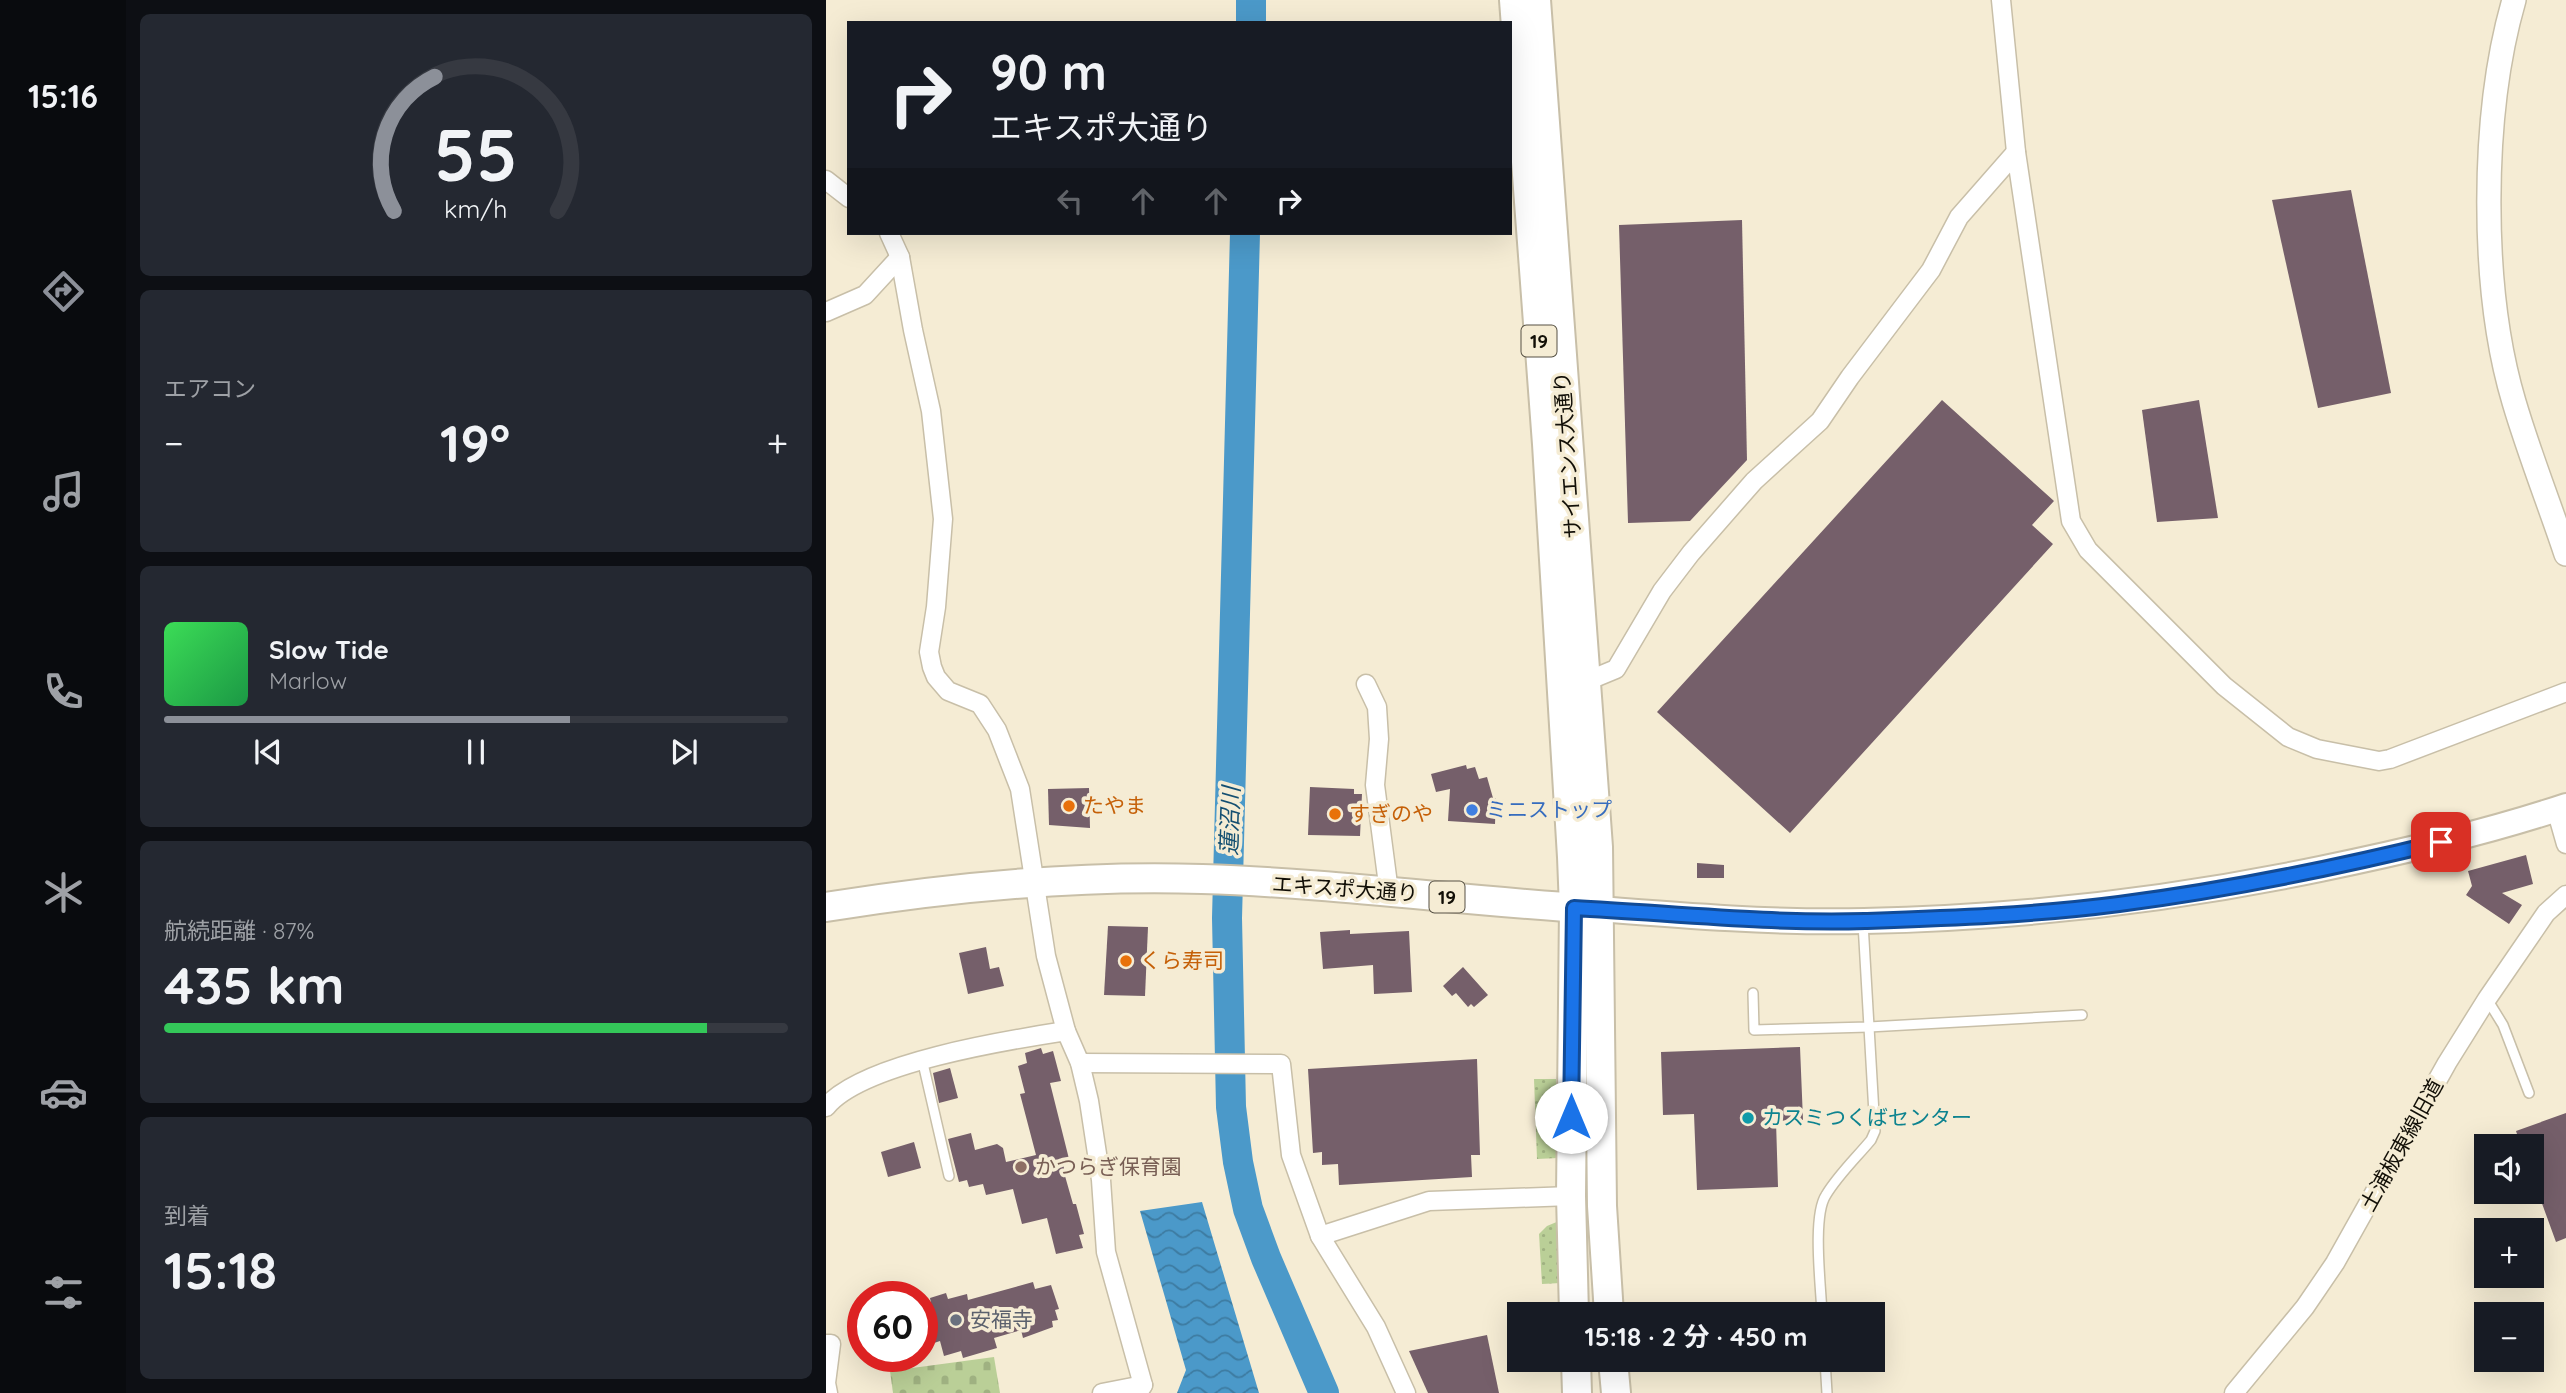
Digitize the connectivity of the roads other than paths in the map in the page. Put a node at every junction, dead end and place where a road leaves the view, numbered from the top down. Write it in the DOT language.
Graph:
graph roads {
  1 [pos="1514,0"];
  2 [pos="1536,0"];
  3 [pos="2001,0"];
  4 [pos="2514,0"];
  5 [pos="2016,152"];
  6 [pos="826,180"];
  7 [pos="847,196"];
  8 [pos="890,235"];
  9 [pos="900,257"];
  10 [pos="826,312"];
  11 [pos="2566,554"];
  12 [pos="1574,682"];
  13 [pos="1366,684"];
  14 [pos="2566,692"];
  15 [pos="2561,807"];
  16 [pos="2566,844"];
  17 [pos="1034,882"];
  18 [pos="1389,892"];
  19 [pos="2566,895"];
  20 [pos="826,907"];
  21 [pos="1587,908"];
  22 [pos="1863,921"];
  23 [pos="1753,993"];
  24 [pos="2487,999"];
  25 [pos="2082,1015"];
  26 [pos="1869,1027"];
  27 [pos="1066,1031"];
  28 [pos="922,1059"];
  29 [pos="1080,1063"];
  30 [pos="2529,1093"];
  31 [pos="826,1107"];
  32 [pos="949,1176"];
  33 [pos="1571,1196"];
  34 [pos="1320,1236"];
  35 [pos="1574,1302"];
  36 [pos="1608,1302"];
  37 [pos="1821,1302"];
  38 [pos="826,1344"];
  39 [pos="1576,1372"];
  40 [pos="1614,1372"];
  41 [pos="1826,1372"];
  42 [pos="1140,1389"];
  43 [pos="828,1393"];
  44 [pos="1102,1393"];
  45 [pos="1406,1393"];
  46 [pos="1577,1393"];
  47 [pos="1616,1393"];
  48 [pos="1827,1393"];
  49 [pos="2234,1393"];
  1 -- 12 [label="main road, サイエンス大通り / 19"];
  2 -- 12 [label="main road, サイエンス大通り / 19"];
  3 -- 5 [label="street"];
  4 -- 11 [label="street"];
  5 -- 12 [label="street"];
  5 -- 14 [label="street"];
  6 -- 7 [label="street"];
  8 -- 9 [label="street"];
  9 -- 10 [label="street"];
  9 -- 17 [label="street"];
  12 -- 21 [label="main road, サイエンス大通り / 19"];
  13 -- 18 [label="street"];
  15 -- 16 [label="street"];
  15 -- 22 [label="main road, エキスポ大通り"];
  17 -- 18 [label="main road, エキスポ大通り / 19"];
  17 -- 20 [label="main road, エキスポ大通り / 19"];
  17 -- 27 [label="street"];
  18 -- 21 [label="main road, エキスポ大通り / 19"];
  19 -- 24 [label="street, 土浦板東線旧道"];
  21 -- 22 [label="main road, エキスポ大通り"];
  21 -- 33 [label="main road, 19"];
  21 -- 36 [label="main road, 19"];
  22 -- 26 [label="lane"];
  23 -- 26 [label="lane"];
  24 -- 30 [label="lane"];
  24 -- 49 [label="street, 土浦板東線旧道"];
  25 -- 26 [label="lane"];
  26 -- 37 [label="lane"];
  27 -- 28 [label="street"];
  27 -- 29 [label="street"];
  28 -- 31 [label="street"];
  28 -- 32 [label="lane"];
  29 -- 34 [label="street"];
  29 -- 42 [label="street"];
  33 -- 34 [label="street"];
  33 -- 35 [label="main road, 19"];
  34 -- 45 [label="street"];
  38 -- 43 [label="street"];
  39 -- 46 [label="main road"];
  40 -- 47 [label="main road"];
  41 -- 48 [label="lane"];
  42 -- 44 [label="street"];
}
